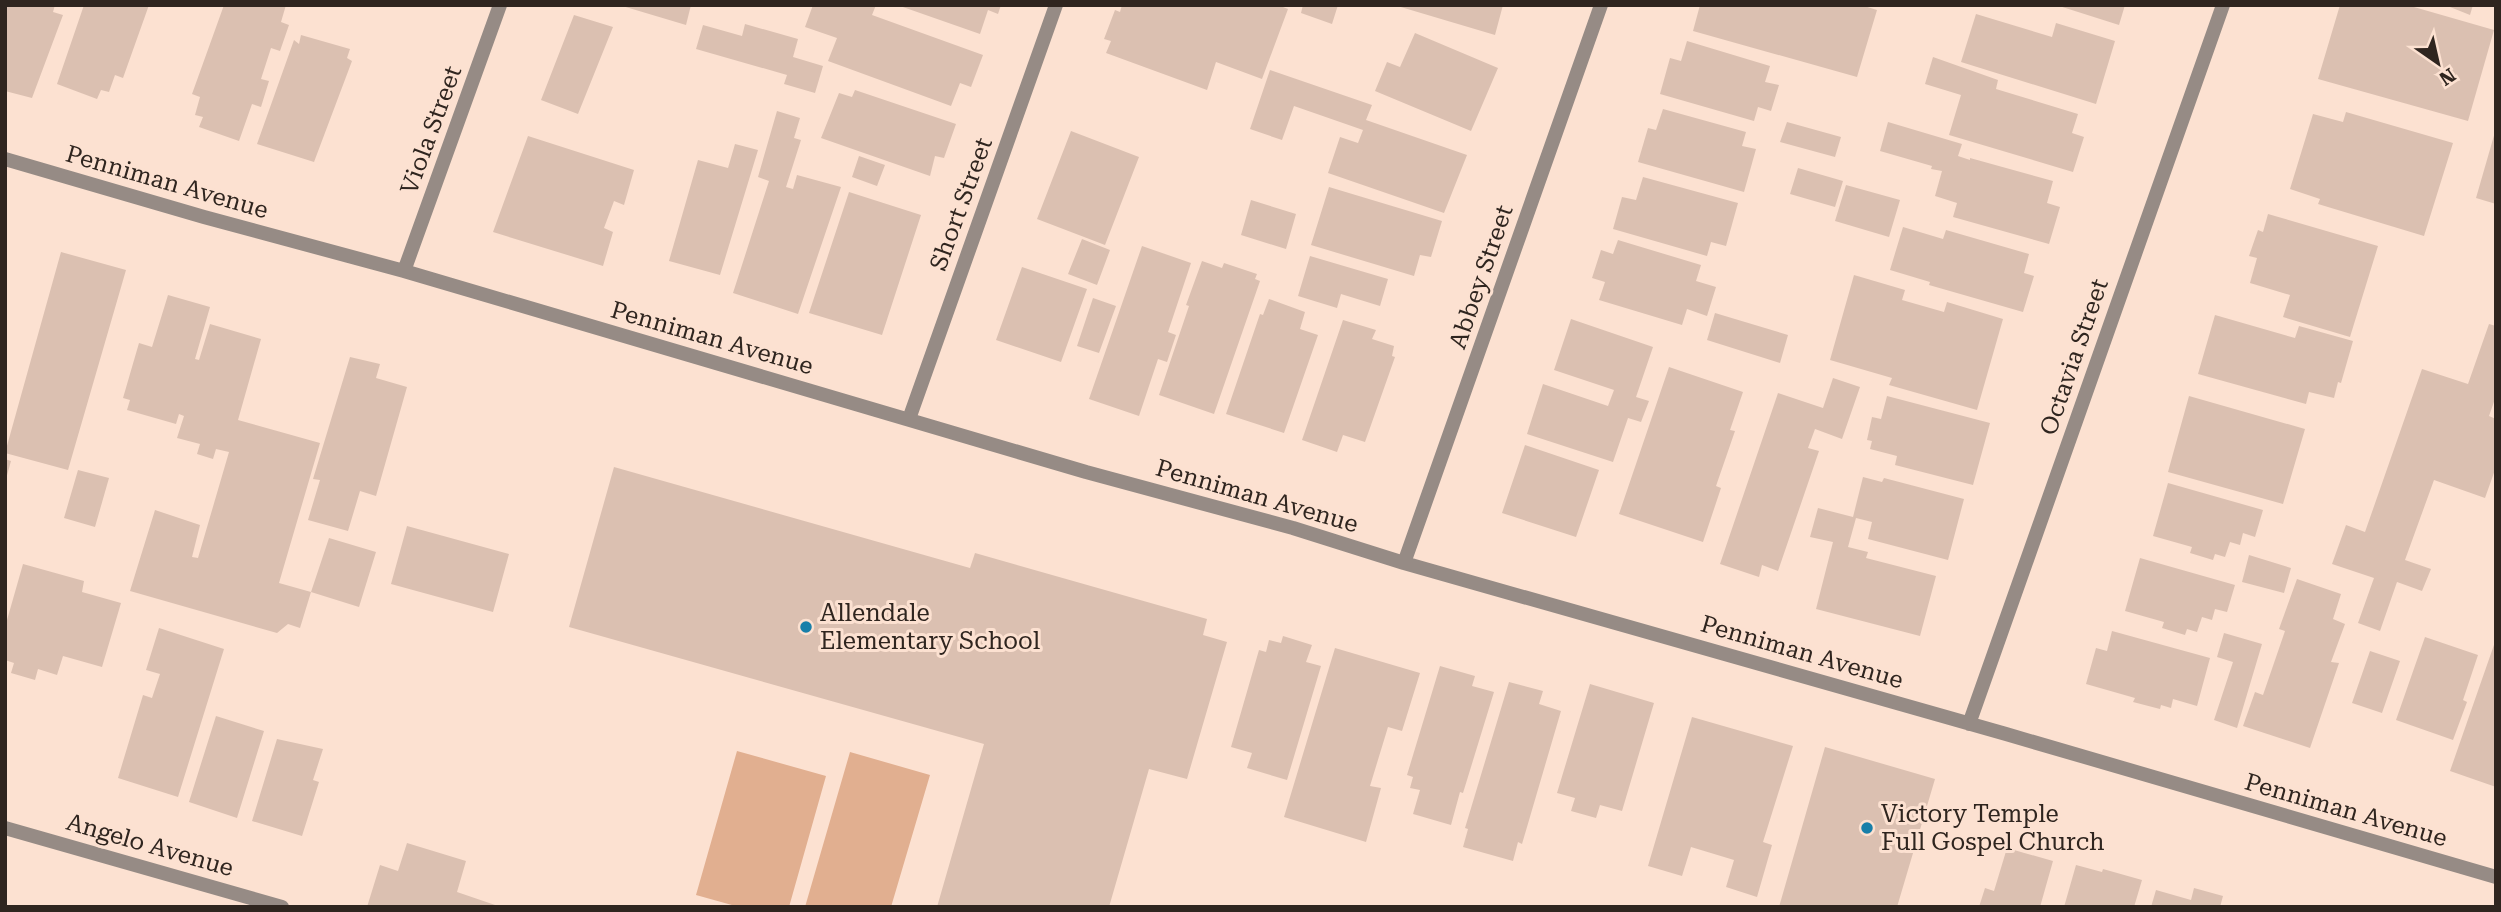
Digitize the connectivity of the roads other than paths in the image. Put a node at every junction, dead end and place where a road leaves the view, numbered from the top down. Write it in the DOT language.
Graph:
graph roads {
  1 [pos="500,5"];
  2 [pos="1056,5"];
  3 [pos="1601,5"];
  4 [pos="2223,5"];
  5 [pos="5,159"];
  6 [pos="404,271"];
  7 [pos="909,419"];
  8 [pos="1404,563"];
  9 [pos="1969,724"];
  10 [pos="5,828"];
  11 [pos="2496,877"];
  12 [pos="282,907"];
  1 -- 6 [label="street, Viola Street"];
  2 -- 7 [label="street, Short Street"];
  3 -- 8 [label="street, Abbey Street"];
  4 -- 9 [label="street, Octavia Street"];
  5 -- 6 [label="street, Penniman Avenue"];
  6 -- 7 [label="street, Penniman Avenue"];
  7 -- 8 [label="street, Penniman Avenue"];
  8 -- 9 [label="street, Penniman Avenue"];
  9 -- 11 [label="street, Penniman Avenue"];
  10 -- 12 [label="street, Angelo Avenue"];
}
